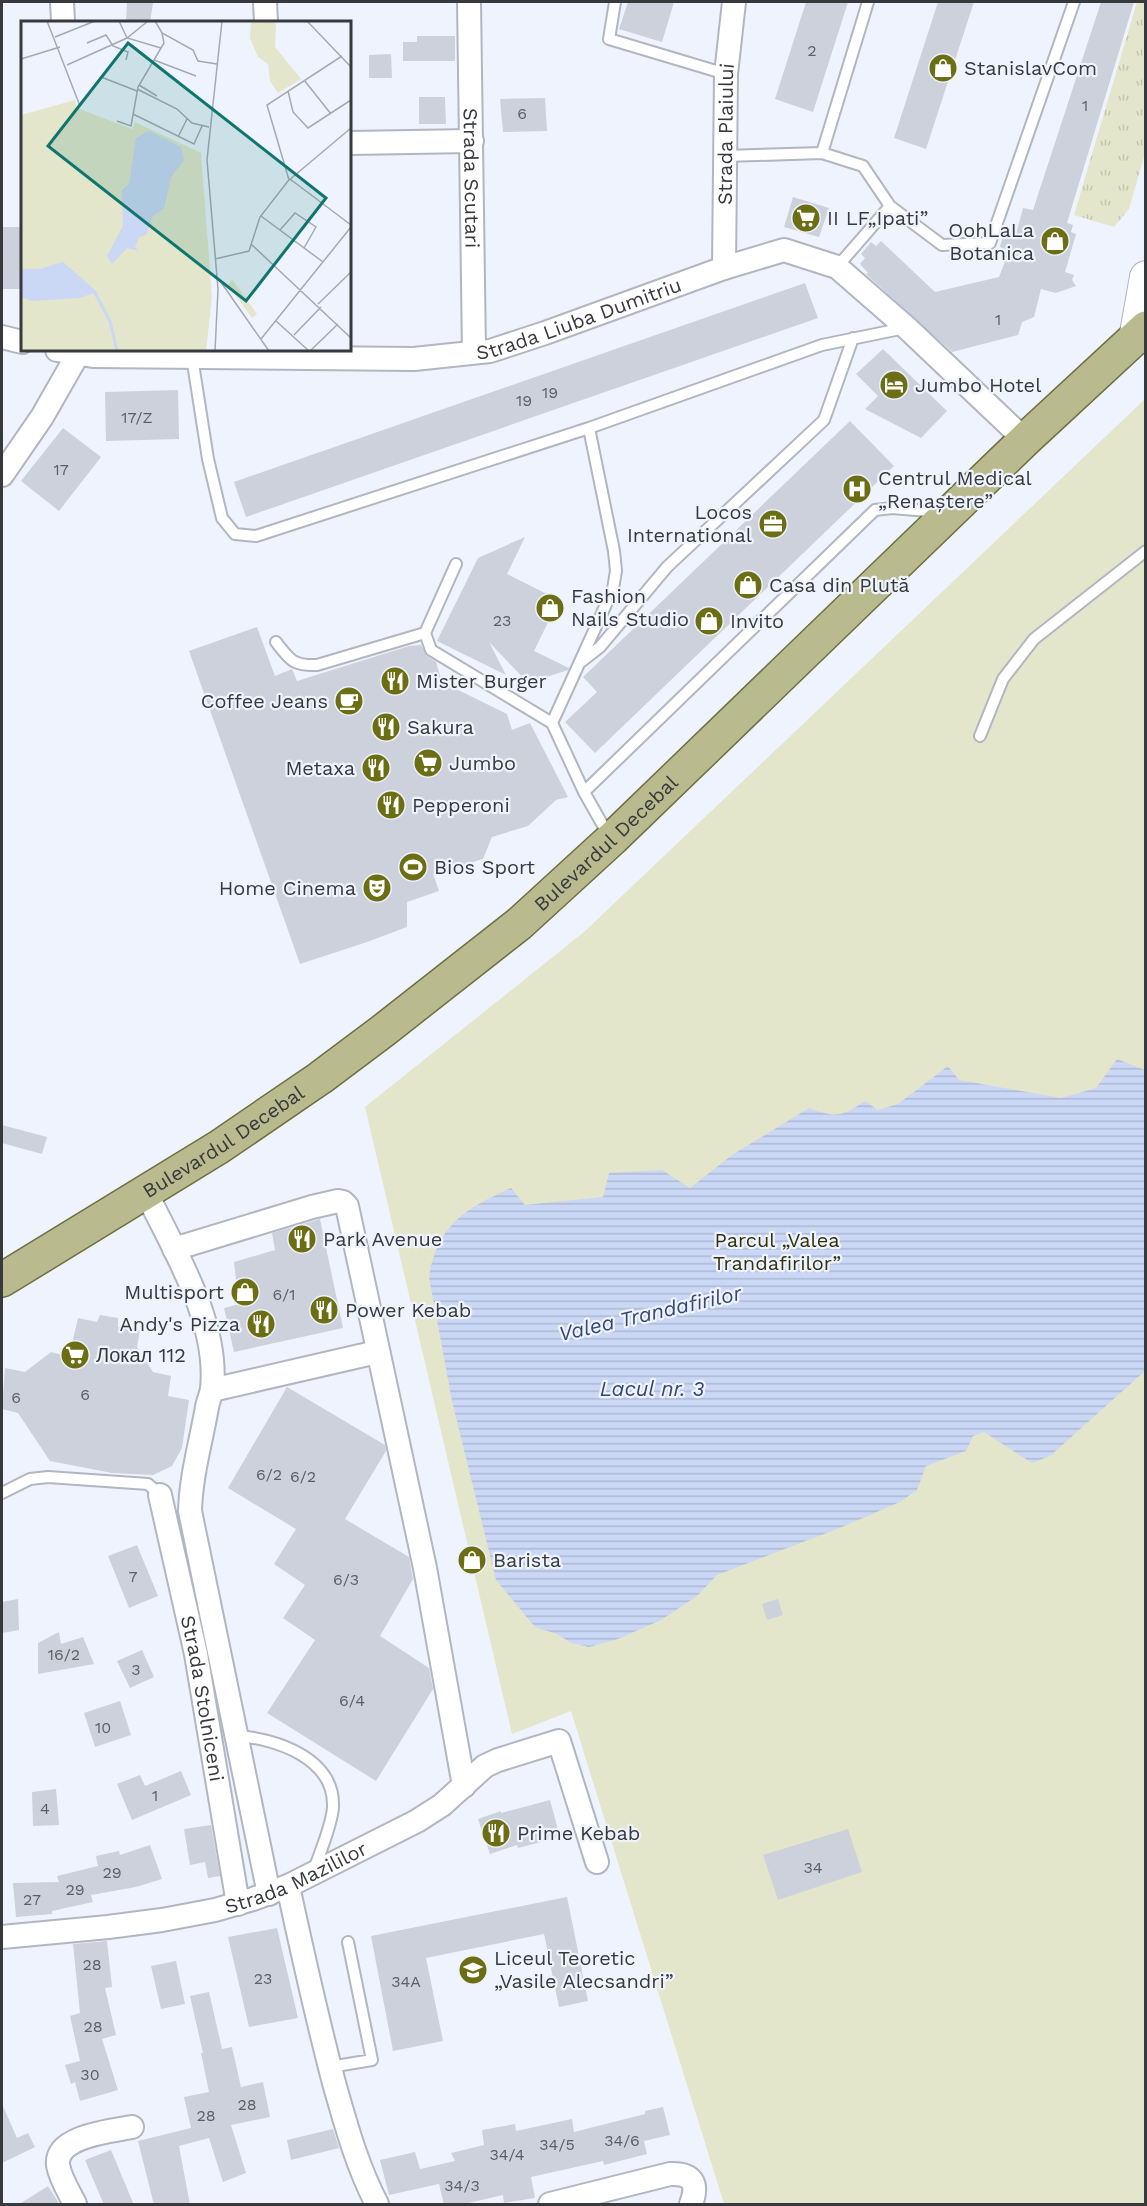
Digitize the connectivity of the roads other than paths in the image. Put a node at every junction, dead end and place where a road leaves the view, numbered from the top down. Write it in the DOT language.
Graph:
graph roads {
  1 [pos="62,2"];
  2 [pos="265,2"];
  3 [pos="469,2"];
  4 [pos="615,2"];
  5 [pos="734,2"];
  6 [pos="868,2"];
  7 [pos="1074,2"];
  8 [pos="63,21"];
  9 [pos="266,21"];
  10 [pos="726,74"];
  11 [pos="472,141"];
  12 [pos="351,143"];
  13 [pos="822,153"];
  14 [pos="726,156"];
  15 [pos="890,206"];
  16 [pos="837,267"];
  17 [pos="724,268"];
  18 [pos="1146,277"];
  19 [pos="907,327"];
  20 [pos="2,337"];
  21 [pos="853,338"];
  22 [pos="1140,338"];
  23 [pos="21,342"];
  24 [pos="66,351"];
  25 [pos="474,352"];
  26 [pos="192,357"];
  27 [pos="589,428"];
  28 [pos="1025,440"];
  29 [pos="3,470"];
  30 [pos="949,513"];
  31 [pos="1146,551"];
  32 [pos="456,564"];
  33 [pos="425,633"];
  34 [pos="276,642"];
  35 [pos="579,663"];
  36 [pos="552,723"];
  37 [pos="980,736"];
  38 [pos="584,792"];
  39 [pos="613,838"];
  40 [pos="146,1192"];
  41 [pos="174,1249"];
  42 [pos="2,1280"];
  43 [pos="377,1352"];
  44 [pos="212,1390"];
  45 [pos="2,1492"];
  46 [pos="160,1495"];
  47 [pos="236,1736"];
  48 [pos="464,1786"];
  49 [pos="597,1862"];
  50 [pos="313,1873"];
  51 [pos="278,1890"];
  52 [pos="238,1904"];
  53 [pos="2,1937"];
  54 [pos="348,1942"];
  55 [pos="330,2067"];
  56 [pos="132,2127"];
  57 [pos="693,2195"];
  58 [pos="75,2205"];
  59 [pos="377,2205"];
  60 [pos="550,2205"];
  1 -- 8 [label="street"];
  2 -- 9 [label="street"];
  3 -- 11 [label="street, Strada Scutari"];
  4 -- 10 [label="lane"];
  5 -- 10 [label="street, Strada Plaiului"];
  6 -- 13 [label="lane"];
  7 -- 15 [label="lane"];
  10 -- 14 [label="street, Strada Plaiului"];
  11 -- 12 [label="street"];
  11 -- 25 [label="street, Strada Scutari"];
  13 -- 14 [label="lane"];
  13 -- 15 [label="lane"];
  14 -- 17 [label="street, Strada Plaiului"];
  15 -- 16 [label="lane"];
  16 -- 17 [label="street, Strada Liuba Dumitriu"];
  16 -- 19 [label="street, Strada Liuba Dumitriu"];
  17 -- 25 [label="street, Strada Liuba Dumitriu"];
  18 -- 22 [label="street"];
  19 -- 21 [label="lane"];
  19 -- 28 [label="street, Strada Liuba Dumitriu"];
  20 -- 23 [label="street"];
  21 -- 27 [label="lane"];
  21 -- 35 [label="lane"];
  22 -- 28 [label="main road, Bulevardul Decebal"];
  24 -- 26 [label="street, Strada Liuba Dumitriu"];
  24 -- 29 [label="street"];
  25 -- 26 [label="street, Strada Liuba Dumitriu"];
  26 -- 27 [label="lane"];
  27 -- 35 [label="lane"];
  28 -- 30 [label="main road, Bulevardul Decebal"];
  30 -- 38 [label="lane"];
  30 -- 39 [label="main road, Bulevardul Decebal"];
  31 -- 37 [label="lane"];
  32 -- 33 [label="lane"];
  33 -- 34 [label="lane"];
  33 -- 36 [label="lane"];
  35 -- 36 [label="lane"];
  36 -- 38 [label="lane"];
  38 -- 39 [label="lane"];
  39 -- 40 [label="main road, Bulevardul Decebal"];
  40 -- 41 [label="street"];
  40 -- 42 [label="main road, Bulevardul Decebal"];
  41 -- 43 [label="street"];
  41 -- 44 [label="street"];
  43 -- 44 [label="street"];
  43 -- 48 [label="street"];
  44 -- 47 [label="street"];
  45 -- 46 [label="lane"];
  46 -- 52 [label="street, Strada Stolniceni"];
  47 -- 50 [label="lane"];
  47 -- 51 [label="street"];
  48 -- 49 [label="street, Strada Mazililor"];
  48 -- 50 [label="street, Strada Mazililor"];
  50 -- 51 [label="street, Strada Mazililor"];
  51 -- 52 [label="street, Strada Mazililor"];
  51 -- 55 [label="street"];
  52 -- 53 [label="street, Strada Mazililor"];
  54 -- 55 [label="lane"];
  55 -- 59 [label="street"];
  56 -- 58 [label="street"];
  57 -- 60 [label="street"];
}
